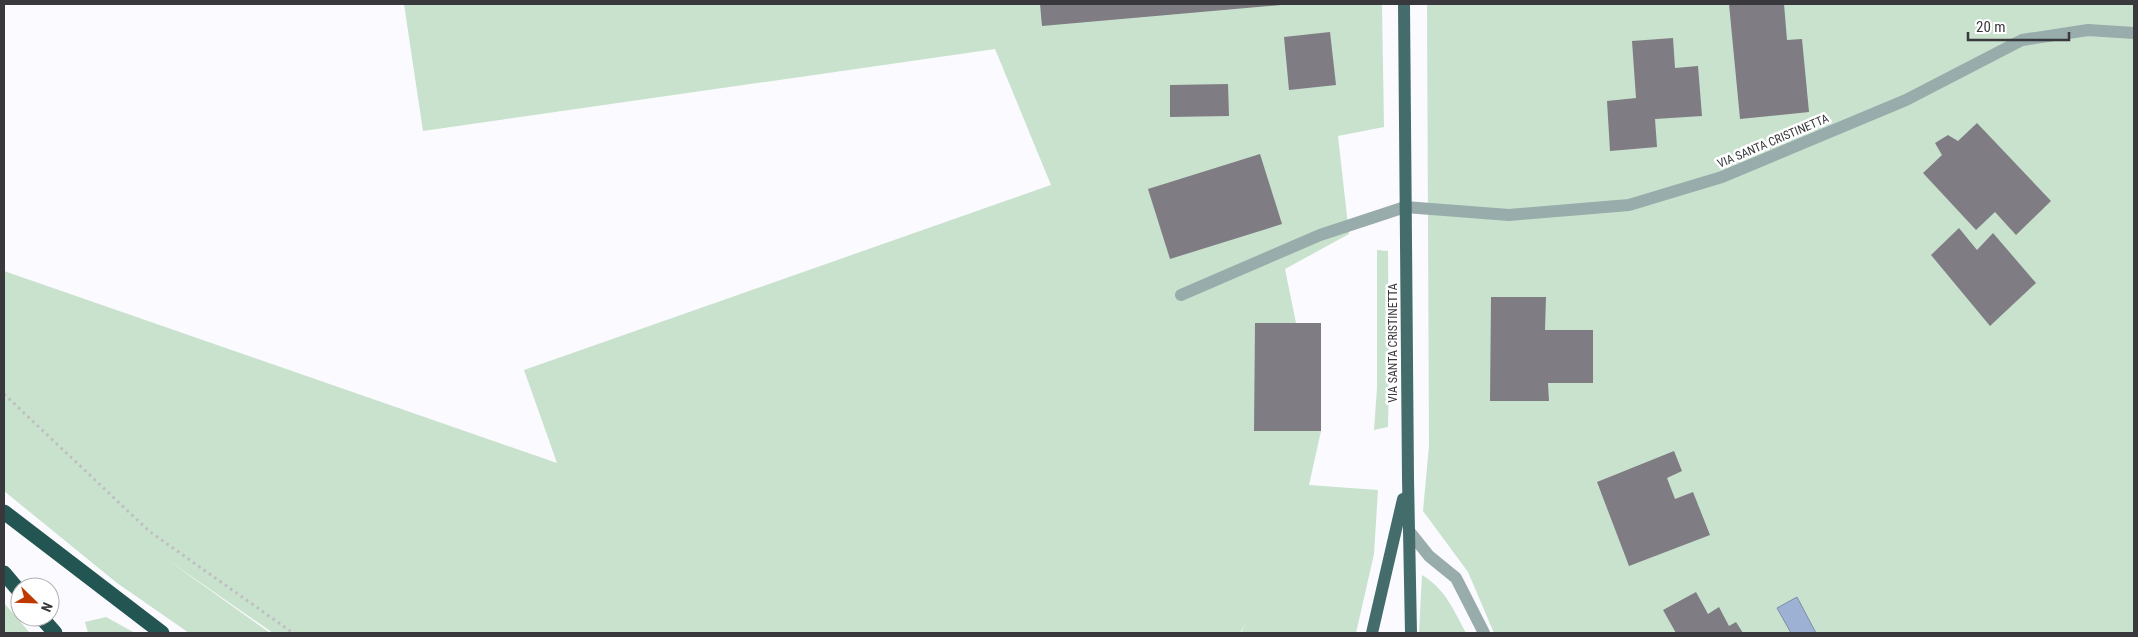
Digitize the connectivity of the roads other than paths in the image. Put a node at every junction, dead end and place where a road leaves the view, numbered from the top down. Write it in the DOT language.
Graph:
graph roads {
  1 [pos="1404,4"];
  2 [pos="2134,33"];
  3 [pos="1405,207"];
  4 [pos="1181,295"];
  5 [pos="1408,479"];
  6 [pos="4,512"];
  7 [pos="1409,531"];
  8 [pos="162,633"];
  9 [pos="1372,633"];
  10 [pos="1411,633"];
  11 [pos="1484,633"];
  1 -- 3 [label="main road, VIA SANTA CRISTINETTA"];
  2 -- 3 [label="street, VIA SANTA CRISTINETTA"];
  3 -- 4 [label="street"];
  3 -- 5 [label="main road, VIA SANTA CRISTINETTA"];
  5 -- 7 [label="main road, VIA SANTA CRISTINETTA"];
  5 -- 9 [label="main road, VIA SANTA CRISTINETTA"];
  6 -- 8 [label="highway"];
  7 -- 10 [label="main road, VIA SANTA CRISTINETTA"];
  7 -- 11 [label="street"];
}
